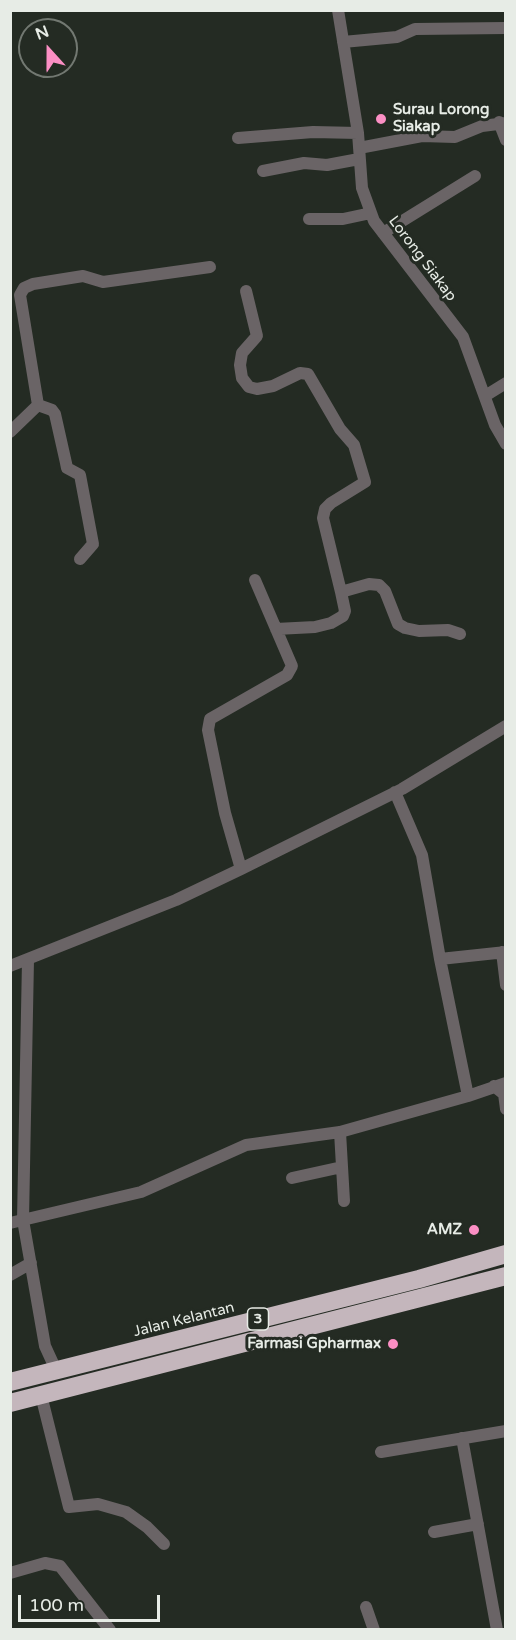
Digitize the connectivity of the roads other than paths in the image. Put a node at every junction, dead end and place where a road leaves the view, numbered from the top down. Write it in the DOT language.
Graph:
graph roads {
  1 [pos="338,10"];
  2 [pos="506,28"];
  3 [pos="343,42"];
  4 [pos="502,123"];
  5 [pos="358,134"];
  6 [pos="238,138"];
  7 [pos="506,140"];
  8 [pos="359,153"];
  9 [pos="263,171"];
  10 [pos="475,176"];
  11 [pos="371,213"];
  12 [pos="309,219"];
  13 [pos="383,233"];
  14 [pos="210,267"];
  15 [pos="246,291"];
  16 [pos="16,294"];
  17 [pos="506,383"];
  18 [pos="485,396"];
  19 [pos="38,405"];
  20 [pos="10,432"];
  21 [pos="506,444"];
  22 [pos="80,559"];
  23 [pos="255,580"];
  24 [pos="341,592"];
  25 [pos="276,629"];
  26 [pos="460,634"];
  27 [pos="506,726"];
  28 [pos="396,792"];
  29 [pos="241,869"];
  30 [pos="504,952"];
  31 [pos="440,958"];
  32 [pos="28,960"];
  33 [pos="10,966"];
  34 [pos="506,985"];
  35 [pos="500,1084"];
  36 [pos="468,1096"];
  37 [pos="506,1109"];
  38 [pos="339,1132"];
  39 [pos="342,1167"];
  40 [pos="292,1178"];
  41 [pos="344,1201"];
  42 [pos="17,1221"];
  43 [pos="506,1254"];
  44 [pos="30,1263"];
  45 [pos="10,1275"];
  46 [pos="506,1276"];
  47 [pos="56,1370"];
  48 [pos="10,1382"];
  49 [pos="41,1395"];
  50 [pos="10,1403"];
  51 [pos="506,1431"];
  52 [pos="462,1438"];
  53 [pos="381,1452"];
  54 [pos="478,1524"];
  55 [pos="434,1532"];
  56 [pos="164,1544"];
  57 [pos="10,1573"];
  58 [pos="366,1607"];
  59 [pos="110,1629"];
  60 [pos="374,1629"];
  61 [pos="497,1629"];
  1 -- 3 [label="street, Lorong Siakap"];
  2 -- 3 [label="street"];
  3 -- 5 [label="street, Lorong Siakap"];
  4 -- 7 [label="street"];
  4 -- 8 [label="street"];
  5 -- 6 [label="street"];
  5 -- 8 [label="street, Lorong Siakap"];
  8 -- 9 [label="street"];
  8 -- 11 [label="street, Lorong Siakap"];
  10 -- 13 [label="street"];
  11 -- 12 [label="street"];
  11 -- 13 [label="street, Lorong Siakap"];
  13 -- 18 [label="street, Lorong Siakap"];
  14 -- 16 [label="street"];
  15 -- 24 [label="street"];
  16 -- 19 [label="street"];
  17 -- 18 [label="street"];
  18 -- 21 [label="street, Lorong Siakap"];
  19 -- 20 [label="street"];
  19 -- 22 [label="street"];
  23 -- 25 [label="street"];
  24 -- 25 [label="street"];
  24 -- 26 [label="street"];
  25 -- 29 [label="street"];
  27 -- 28 [label="street"];
  28 -- 29 [label="street"];
  28 -- 31 [label="street"];
  29 -- 32 [label="street"];
  30 -- 31 [label="street"];
  30 -- 34 [label="street"];
  31 -- 36 [label="street"];
  32 -- 33 [label="street"];
  32 -- 42 [label="street"];
  35 -- 36 [label="street"];
  35 -- 37 [label="street"];
  36 -- 38 [label="street"];
  38 -- 39 [label="street"];
  38 -- 42 [label="street"];
  39 -- 40 [label="street"];
  39 -- 41 [label="street"];
  42 -- 44 [label="street"];
  43 -- 47 [label="highway, Jalan Kelantan / 3"];
  44 -- 45 [label="street"];
  44 -- 47 [label="street"];
  46 -- 49 [label="highway, 3"];
  47 -- 48 [label="highway, Jalan Kelantan / 3"];
  49 -- 50 [label="highway, 3"];
  49 -- 56 [label="street"];
  51 -- 52 [label="street"];
  52 -- 53 [label="street"];
  52 -- 54 [label="street"];
  54 -- 55 [label="street"];
  54 -- 61 [label="street"];
  57 -- 59 [label="street"];
  58 -- 60 [label="street"];
}
